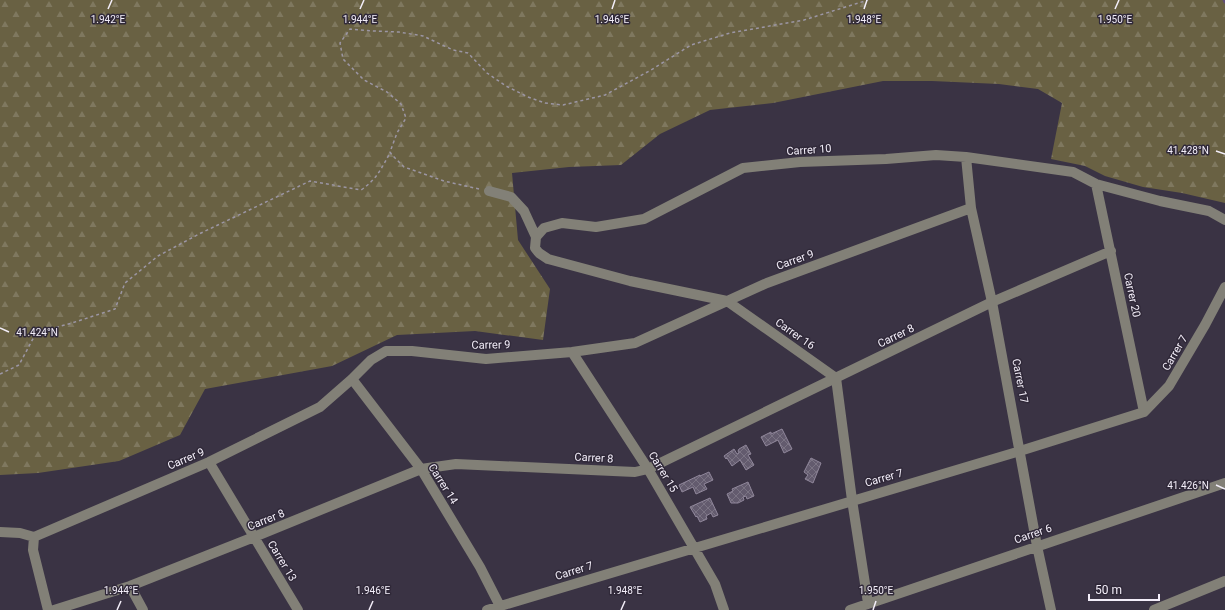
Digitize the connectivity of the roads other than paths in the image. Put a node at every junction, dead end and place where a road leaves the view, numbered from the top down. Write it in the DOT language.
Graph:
graph roads {
  1 [pos="966,157"];
  2 [pos="1096,184"];
  3 [pos="489,191"];
  4 [pos="971,208"];
  5 [pos="1225,220"];
  6 [pos="536,237"];
  7 [pos="1111,251"];
  8 [pos="1225,287"];
  9 [pos="727,301"];
  10 [pos="992,302"];
  11 [pos="572,352"];
  12 [pos="352,378"];
  13 [pos="836,378"];
  14 [pos="1144,412"];
  15 [pos="1020,450"];
  16 [pos="209,462"];
  17 [pos="421,469"];
  18 [pos="648,469"];
  19 [pos="1225,483"];
  20 [pos="852,500"];
  21 [pos="0,532"];
  22 [pos="34,537"];
  23 [pos="254,538"];
  24 [pos="1037,546"];
  25 [pos="694,548"];
  26 [pos="1225,581"];
  27 [pos="130,586"];
  28 [pos="868,603"];
  29 [pos="501,608"];
  30 [pos="48,610"];
  31 [pos="54,610"];
  32 [pos="143,610"];
  33 [pos="298,610"];
  34 [pos="487,610"];
  35 [pos="724,610"];
  36 [pos="850,610"];
  37 [pos="1051,610"];
  38 [pos="1154,610"];
  1 -- 2 [label="street, Carrer 10"];
  1 -- 4 [label="street, Carrer 17"];
  1 -- 6 [label="street, Carrer 10"];
  2 -- 5 [label="street"];
  2 -- 7 [label="street, Carrer 20"];
  3 -- 6 [label="street"];
  4 -- 9 [label="street, Carrer 9"];
  4 -- 10 [label="street, Carrer 17"];
  6 -- 9 [label="street, Carrer 16"];
  7 -- 10 [label="street, Carrer 8"];
  7 -- 14 [label="street, Carrer 20"];
  8 -- 14 [label="street, Carrer 7"];
  9 -- 11 [label="street, Carrer 9"];
  9 -- 13 [label="street, Carrer 16"];
  10 -- 13 [label="street, Carrer 8"];
  10 -- 15 [label="street, Carrer 17"];
  11 -- 12 [label="street, Carrer 9"];
  11 -- 18 [label="street, Carrer 15"];
  12 -- 16 [label="street, Carrer 9"];
  12 -- 17 [label="street, Carrer 14"];
  13 -- 18 [label="street, Carrer 8"];
  13 -- 20 [label="street"];
  14 -- 15 [label="street, Carrer 7"];
  15 -- 20 [label="street, Carrer 7"];
  15 -- 24 [label="street, Carrer 17"];
  16 -- 22 [label="street, Carrer 9"];
  16 -- 23 [label="street, Carrer 13"];
  17 -- 18 [label="street, Carrer 8"];
  17 -- 23 [label="street, Carrer 8"];
  17 -- 29 [label="street, Carrer 14"];
  18 -- 25 [label="street, Carrer 15"];
  19 -- 24 [label="street, Carrer 6"];
  20 -- 25 [label="street, Carrer 7"];
  20 -- 28 [label="street"];
  21 -- 22 [label="street"];
  22 -- 30 [label="street"];
  23 -- 27 [label="street, Carrer 8"];
  23 -- 33 [label="street, Carrer 13"];
  24 -- 28 [label="street, Carrer 6"];
  24 -- 37 [label="street, Carrer 17"];
  25 -- 29 [label="street, Carrer 7"];
  25 -- 35 [label="street, Carrer 15"];
  26 -- 38 [label="street"];
  27 -- 31 [label="street, Carrer 8"];
  27 -- 32 [label="street"];
  28 -- 36 [label="street, Carrer 6"];
  29 -- 34 [label="street, Carrer 7"];
}
